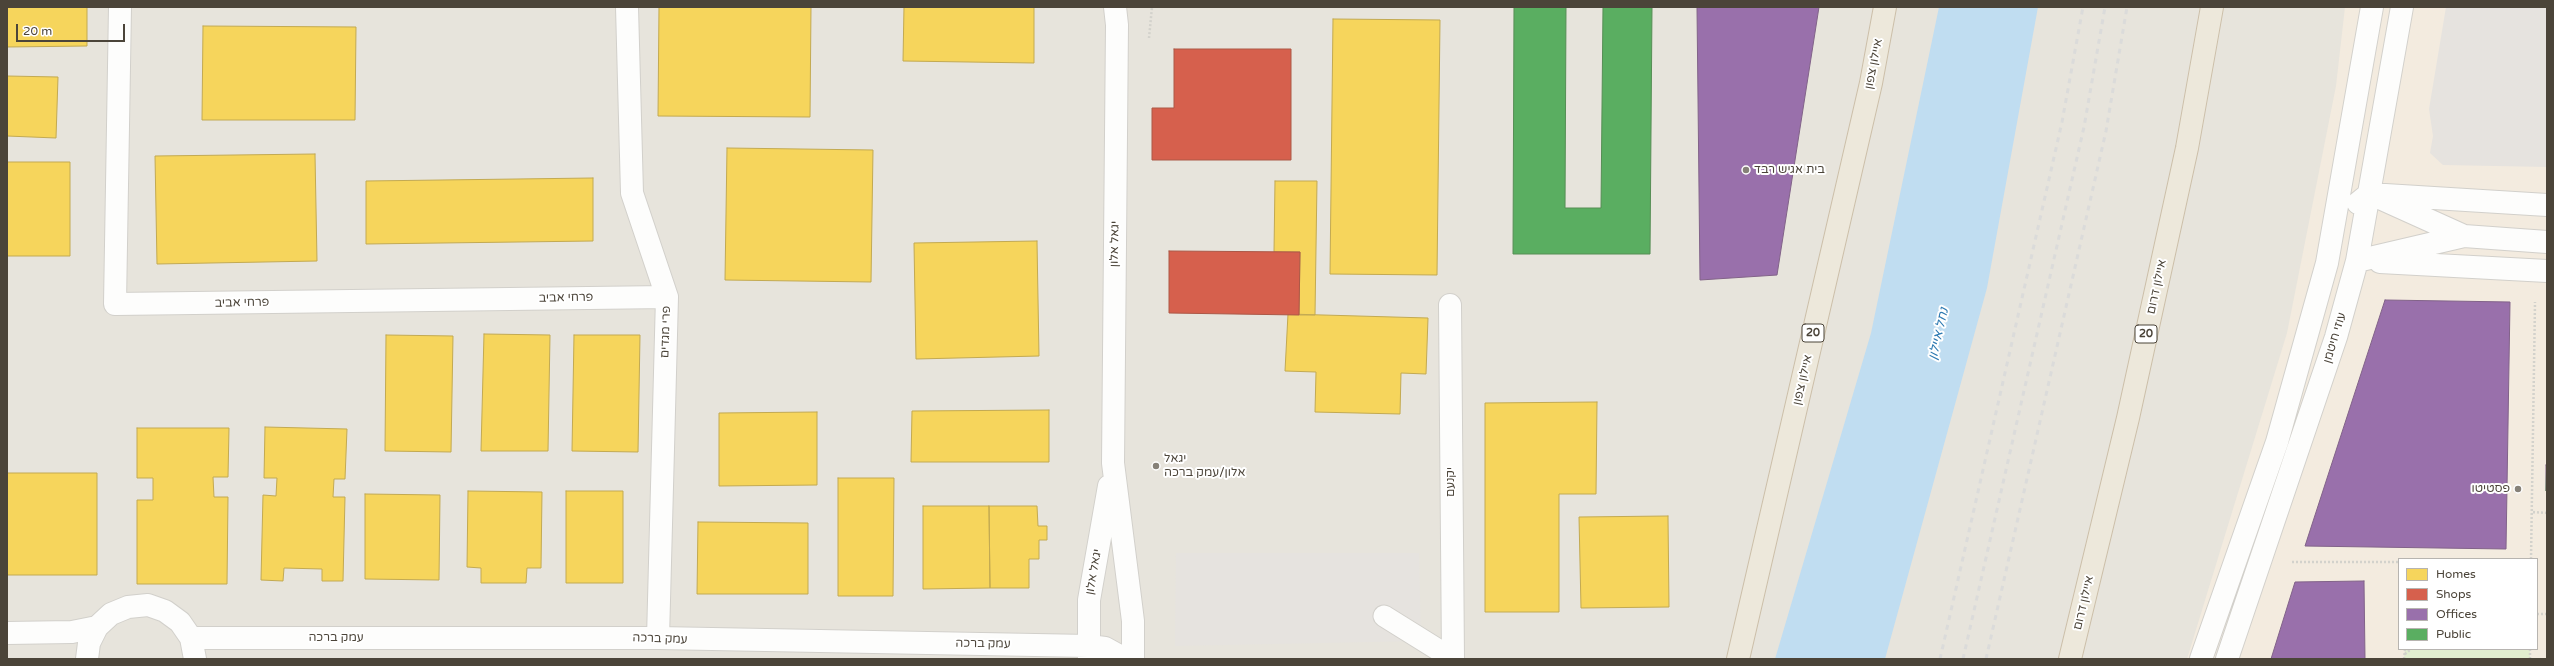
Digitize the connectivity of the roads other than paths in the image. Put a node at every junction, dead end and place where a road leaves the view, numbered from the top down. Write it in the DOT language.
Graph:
graph roads {
  1 [pos="120,7"];
  2 [pos="627,7"];
  3 [pos="1885,7"];
  4 [pos="2212,7"];
  5 [pos="2372,7"];
  6 [pos="2402,7"];
  7 [pos="1117,13"];
  8 [pos="2369,194"];
  9 [pos="2547,205"];
  10 [pos="2336,220"];
  11 [pos="2464,236"];
  12 [pos="2547,242"];
  13 [pos="2357,261"];
  14 [pos="2541,271"];
  15 [pos="667,297"];
  16 [pos="1450,305"];
  17 [pos="1113,463"];
  18 [pos="1384,616"];
  19 [pos="97,627"];
  20 [pos="7,633"];
  21 [pos="191,638"];
  22 [pos="658,638"];
  23 [pos="1089,652"];
  24 [pos="87,659"];
  25 [pos="195,659"];
  26 [pos="1125,659"];
  27 [pos="1133,659"];
  28 [pos="1445,659"];
  29 [pos="1453,659"];
  30 [pos="1738,659"];
  31 [pos="2070,659"];
  32 [pos="2200,659"];
  33 [pos="2227,659"];
  1 -- 15 [label="street, פרחי אביב"];
  2 -- 15 [label="street, פרי מגדים"];
  3 -- 30 [label="highway, איילון צפון / 20"];
  4 -- 31 [label="highway, איילון דרום / 20"];
  5 -- 10 [label="street"];
  6 -- 8 [label="street, עוזי חיטמן"];
  7 -- 17 [label="street, יגאל אלון"];
  8 -- 9 [label="street"];
  8 -- 10 [label="street"];
  8 -- 11 [label="street"];
  8 -- 13 [label="street, עוזי חיטמן"];
  10 -- 13 [label="street"];
  10 -- 32 [label="street"];
  11 -- 12 [label="street"];
  11 -- 13 [label="street"];
  13 -- 14 [label="street"];
  13 -- 33 [label="street, עוזי חיטמן"];
  15 -- 22 [label="street, פרי מגדים"];
  16 -- 29 [label="street, יקנעם"];
  17 -- 23 [label="street, יגאל אלון"];
  17 -- 27 [label="street, יגאל אלון"];
  18 -- 29 [label="lane"];
  19 -- 20 [label="street"];
  19 -- 21 [label="street"];
  19 -- 24 [label="street"];
  21 -- 22 [label="street, עמק ברכה"];
  21 -- 25 [label="street"];
  22 -- 23 [label="street, עמק ברכה"];
  23 -- 26 [label="street, עמק ברכה"];
  28 -- 29 [label="street"];
}
